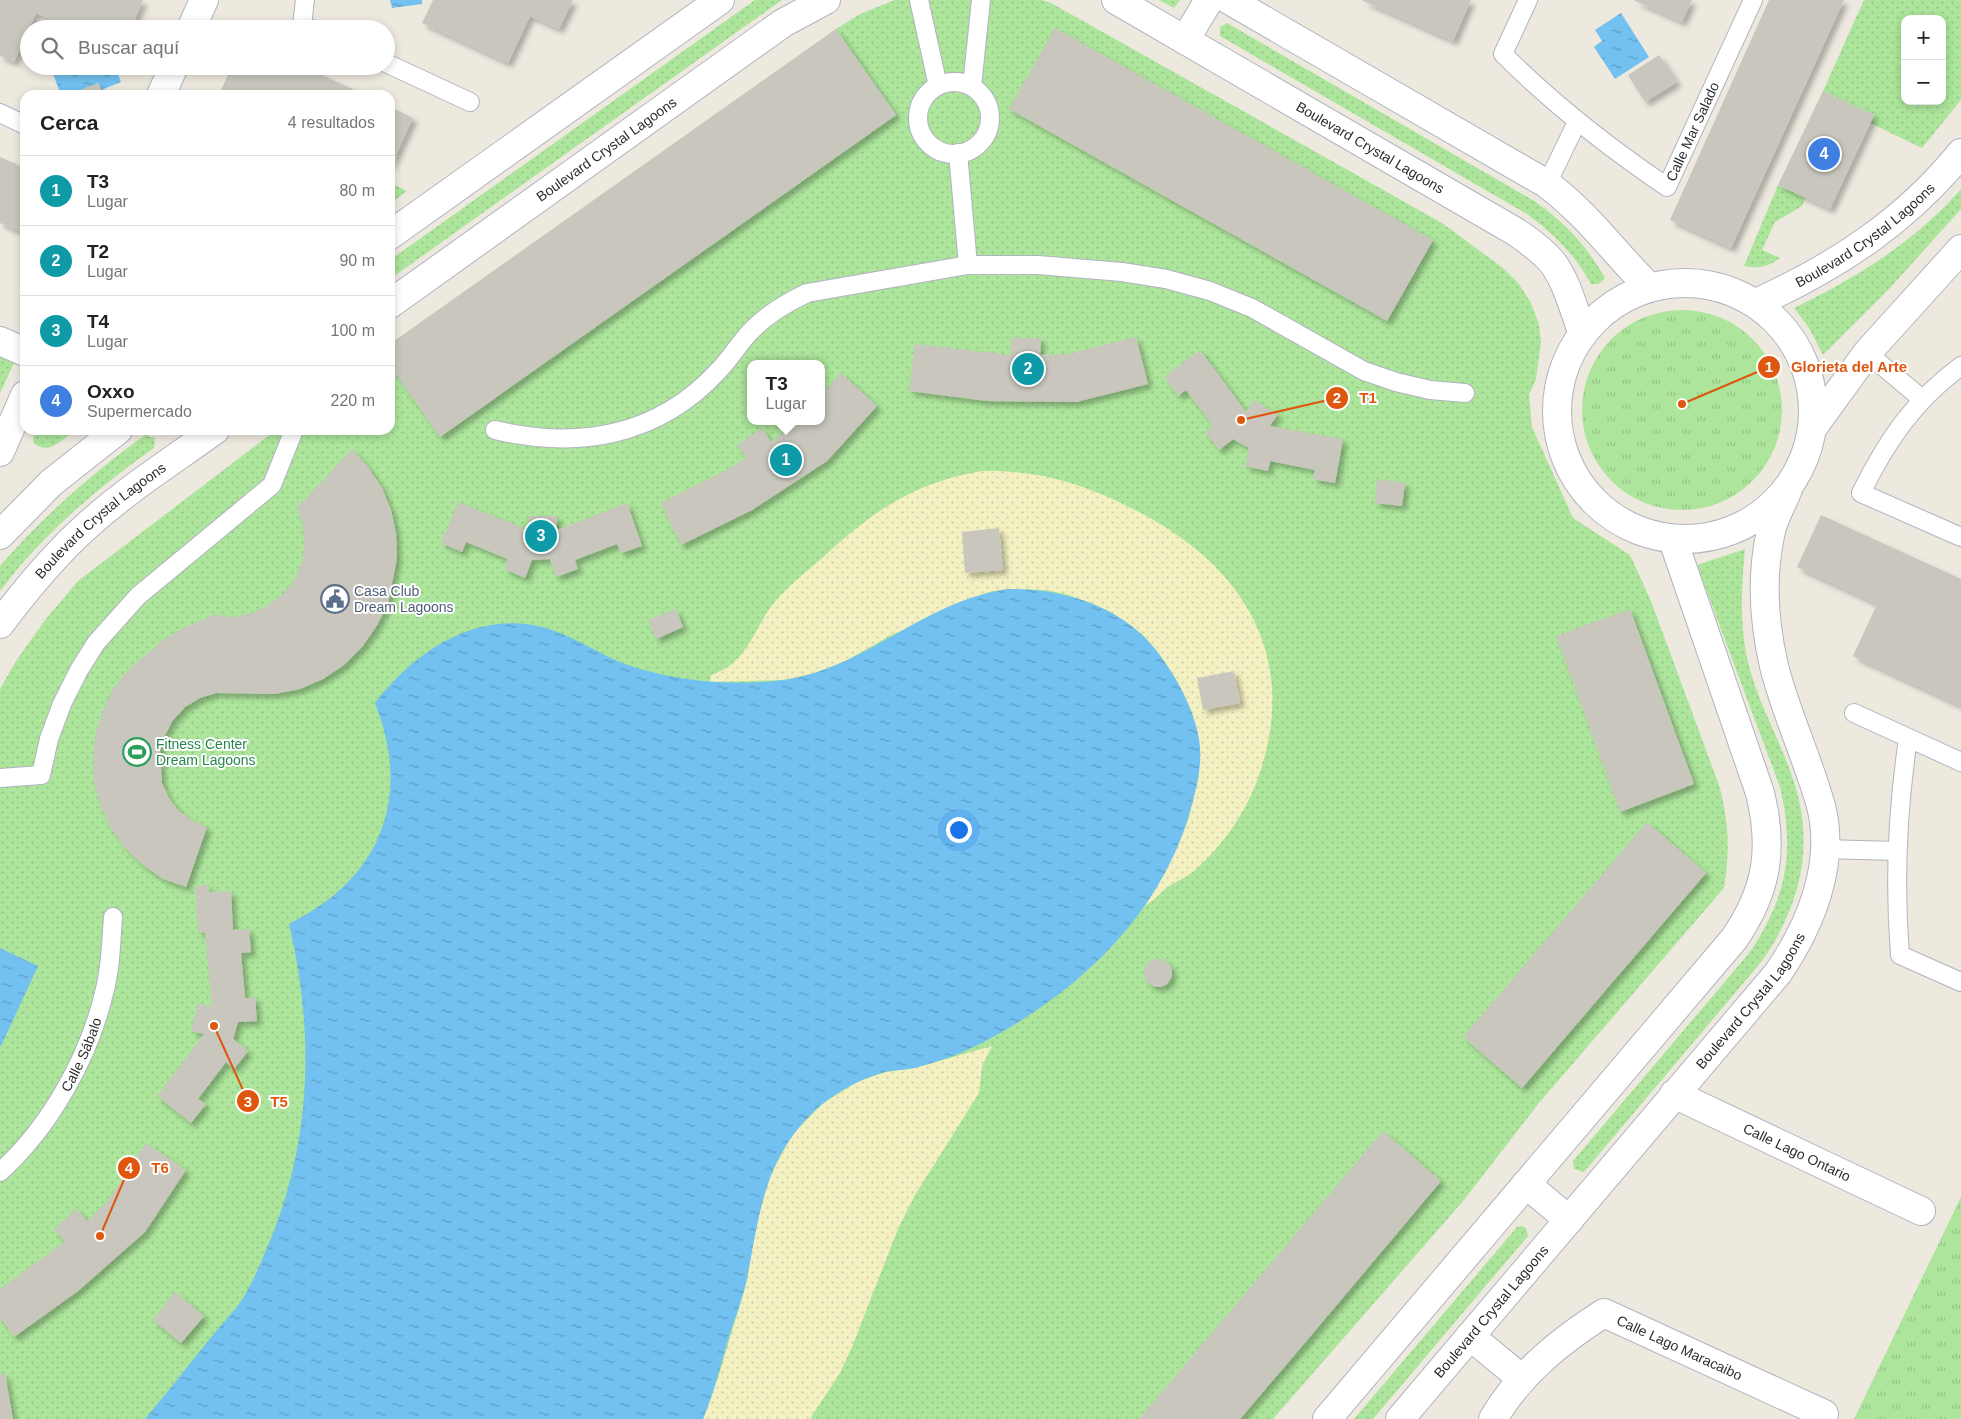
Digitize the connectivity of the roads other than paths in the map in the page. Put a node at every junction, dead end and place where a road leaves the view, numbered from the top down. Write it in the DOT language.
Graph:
graph roads {
  1 [pos="204,0"];
  2 [pos="305,0"];
  3 [pos="720,0"];
  4 [pos="826,0"];
  5 [pos="919,0"];
  6 [pos="981,0"];
  7 [pos="1116,0"];
  8 [pos="1209,0"];
  9 [pos="1229,0"];
  10 [pos="1528,0"];
  11 [pos="1753,0"];
  12 [pos="195,20"];
  13 [pos="303,20"];
  14 [pos="1186,40"];
  15 [pos="395,67"];
  16 [pos="170,75"];
  17 [pos="938,86"];
  18 [pos="972,86"];
  19 [pos="163,90"];
  20 [pos="470,102"];
  21 [pos="0,113"];
  22 [pos="20,122"];
  23 [pos="1577,122"];
  24 [pos="958,152"];
  25 [pos="1961,153"];
  26 [pos="1547,184"];
  27 [pos="395,231"];
  28 [pos="1961,249"];
  29 [pos="968,265"];
  30 [pos="1649,287"];
  31 [pos="395,300"];
  32 [pos="1756,303"];
  33 [pos="1583,334"];
  34 [pos="0,341"];
  35 [pos="20,350"];
  36 [pos="1867,353"];
  37 [pos="1961,366"];
  38 [pos="1465,393"];
  39 [pos="1922,399"];
  40 [pos="20,406"];
  41 [pos="1814,426"];
  42 [pos="495,430"];
  43 [pos="112,435"];
  44 [pos="199,435"];
  45 [pos="292,435"];
  46 [pos="0,452"];
  47 [pos="1788,489"];
  48 [pos="0,535"];
  49 [pos="1961,537"];
  50 [pos="1673,540"];
  51 [pos="0,624"];
  52 [pos="1854,713"];
  53 [pos="1908,739"];
  54 [pos="1961,762"];
  55 [pos="0,778"];
  56 [pos="1824,849"];
  57 [pos="1896,851"];
  58 [pos="113,917"];
  59 [pos="1961,982"];
  60 [pos="1674,1094"];
  61 [pos="0,1172"];
  62 [pos="1526,1184"];
  63 [pos="1920,1210"];
  64 [pos="1569,1220"];
  65 [pos="1470,1336"];
  66 [pos="1522,1379"];
  67 [pos="1824,1414"];
  68 [pos="1327,1419"];
  69 [pos="1400,1419"];
  70 [pos="1493,1419"];
  1 -- 12 [label="street"];
  2 -- 13 [label="lane"];
  3 -- 27 [label="street"];
  4 -- 31 [label="street, Boulevard Crystal Lagoons"];
  5 -- 17 [label="lane"];
  6 -- 18 [label="lane"];
  7 -- 14 [label="street, Boulevard Crystal Lagoons"];
  8 -- 14 [label="street"];
  9 -- 26 [label="street"];
  10 -- 23 [label="lane, Calle Mar Salado"];
  11 -- 23 [label="lane, Calle Mar Salado"];
  14 -- 33 [label="street, Boulevard Crystal Lagoons"];
  15 -- 20 [label="lane"];
  16 -- 19 [label="street"];
  17 -- 18 [label="lane"];
  17 -- 24 [label="lane"];
  18 -- 24 [label="lane"];
  21 -- 22 [label="lane"];
  23 -- 26 [label="lane"];
  24 -- 29 [label="lane"];
  25 -- 32 [label="street, Boulevard Crystal Lagoons"];
  26 -- 30 [label="street"];
  28 -- 36 [label="street"];
  29 -- 38 [label="lane"];
  29 -- 42 [label="lane"];
  30 -- 32 [label="street"];
  30 -- 33 [label="street"];
  32 -- 41 [label="street"];
  33 -- 50 [label="street"];
  34 -- 35 [label="street"];
  36 -- 39 [label="lane"];
  36 -- 41 [label="street"];
  37 -- 39 [label="lane"];
  39 -- 49 [label="lane"];
  40 -- 46 [label="street"];
  41 -- 47 [label="street"];
  43 -- 48 [label="street"];
  44 -- 51 [label="street, Boulevard Crystal Lagoons"];
  45 -- 55 [label="lane"];
  47 -- 50 [label="street"];
  47 -- 56 [label="street, Boulevard Crystal Lagoons"];
  50 -- 62 [label="street"];
  52 -- 53 [label="lane"];
  53 -- 54 [label="lane"];
  53 -- 57 [label="lane"];
  56 -- 57 [label="lane"];
  56 -- 60 [label="street, Boulevard Crystal Lagoons"];
  57 -- 59 [label="lane"];
  58 -- 61 [label="lane, Calle Sábalo"];
  60 -- 63 [label="street, Calle Lago Ontario"];
  60 -- 64 [label="street, Boulevard Crystal Lagoons"];
  62 -- 64 [label="street"];
  62 -- 68 [label="street"];
  64 -- 65 [label="street, Boulevard Crystal Lagoons"];
  65 -- 66 [label="street"];
  65 -- 69 [label="street, Boulevard Crystal Lagoons"];
  66 -- 67 [label="street, Calle Lago Maracaibo"];
  66 -- 70 [label="street, Calle Lago Maracaibo"];
}
